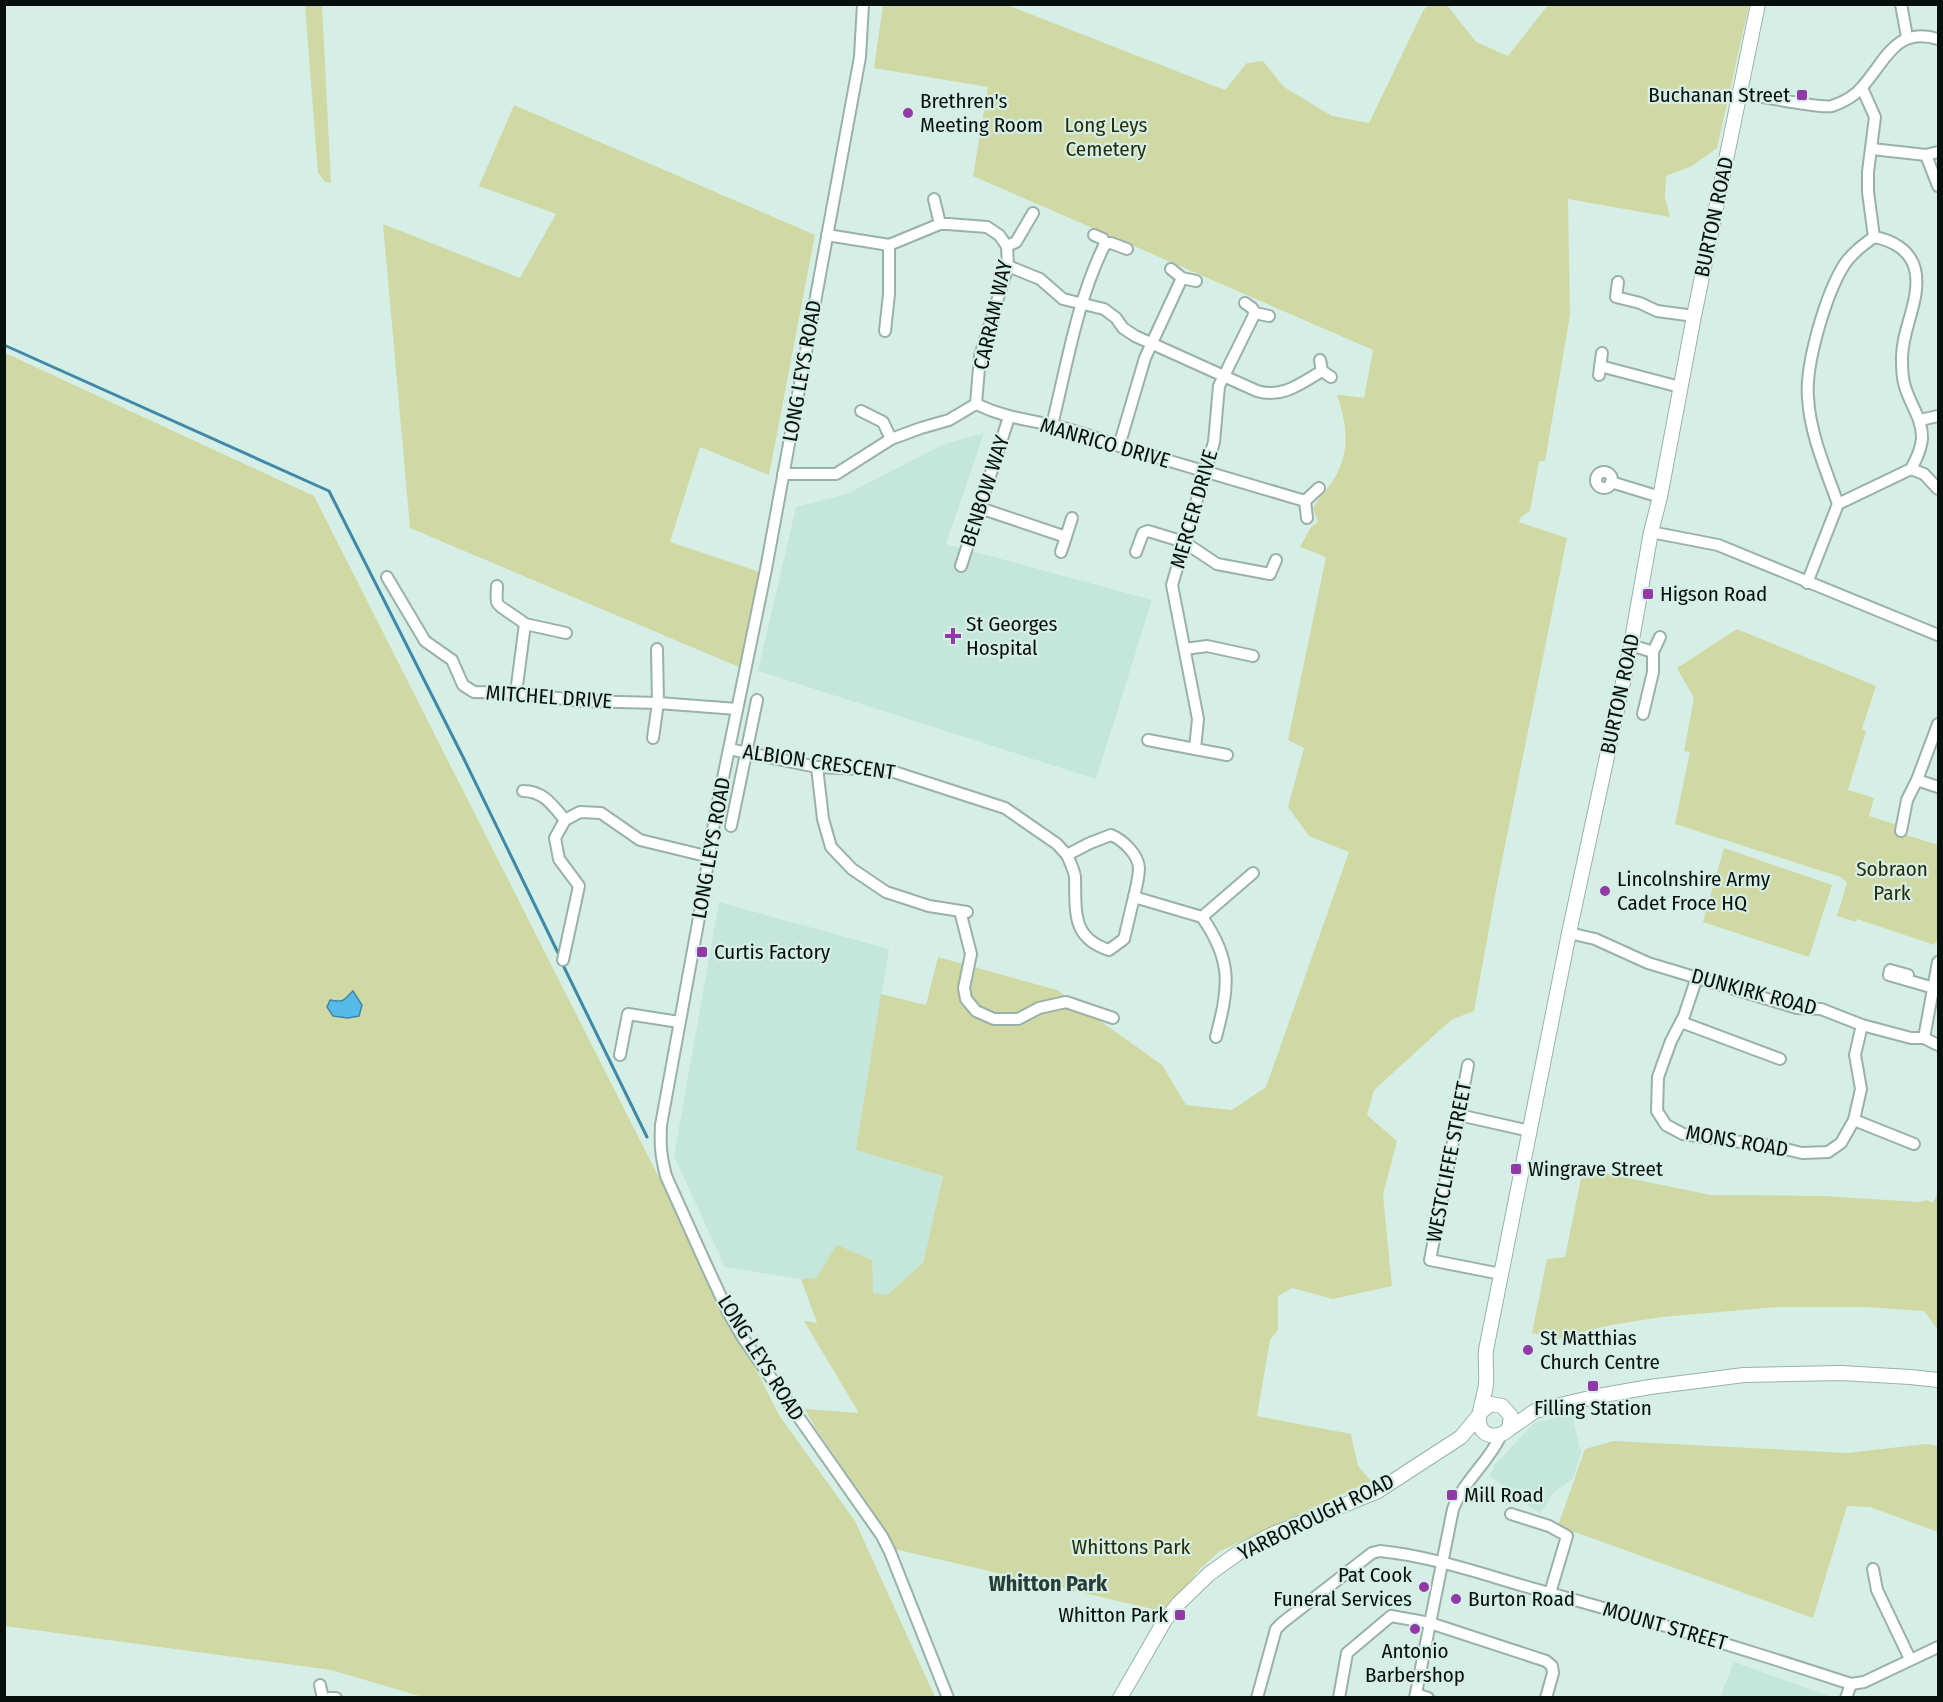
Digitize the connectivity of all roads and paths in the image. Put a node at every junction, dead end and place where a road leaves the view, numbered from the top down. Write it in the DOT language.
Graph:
graph roads {
  1 [pos="863,4"];
  2 [pos="1758,4"];
  3 [pos="1900,4"];
  4 [pos="1907,37"];
  5 [pos="1938,39"];
  6 [pos="1862,88"];
  7 [pos="1740,93"];
  8 [pos="1872,149"];
  9 [pos="1938,152"];
  10 [pos="1926,155"];
  11 [pos="1938,186"];
  12 [pos="934,199"];
  13 [pos="1033,213"];
  14 [pos="940,224"];
  15 [pos="827,235"];
  16 [pos="1094,235"];
  17 [pos="1874,237"];
  18 [pos="1106,244"];
  19 [pos="889,245"];
  20 [pos="1007,246"];
  21 [pos="1127,249"];
  22 [pos="1008,266"];
  23 [pos="1171,269"];
  24 [pos="1182,278"];
  25 [pos="1196,281"];
  26 [pos="1618,282"];
  27 [pos="1245,303"];
  28 [pos="1082,304"];
  29 [pos="1255,313"];
  30 [pos="1269,316"];
  31 [pos="1694,316"];
  32 [pos="885,331"];
  33 [pos="1152,343"];
  34 [pos="1602,353"];
  35 [pos="1324,369"];
  36 [pos="1224,376"];
  37 [pos="1680,387"];
  38 [pos="976,404"];
  39 [pos="861,411"];
  40 [pos="1938,416"];
  41 [pos="1009,417"];
  42 [pos="1920,420"];
  43 [pos="1052,425"];
  44 [pos="891,439"];
  45 [pos="1119,446"];
  46 [pos="1911,470"];
  47 [pos="1205,472"];
  48 [pos="783,474"];
  49 [pos="1611,482"];
  50 [pos="1318,488"];
  51 [pos="1938,489"];
  52 [pos="1660,497"];
  53 [pos="1305,501"];
  54 [pos="1838,504"];
  55 [pos="980,508"];
  56 [pos="1072,518"];
  57 [pos="1307,518"];
  58 [pos="1651,532"];
  59 [pos="1066,537"];
  60 [pos="1184,542"];
  61 [pos="1061,552"];
  62 [pos="1136,552"];
  63 [pos="1276,560"];
  64 [pos="961,566"];
  65 [pos="387,577"];
  66 [pos="1807,583"];
  67 [pos="498,586"];
  68 [pos="525,624"];
  69 [pos="566,633"];
  70 [pos="1938,635"];
  71 [pos="1660,637"];
  72 [pos="1631,645"];
  73 [pos="657,649"];
  74 [pos="1185,649"];
  75 [pos="1653,652"];
  76 [pos="1253,656"];
  77 [pos="516,693"];
  78 [pos="757,700"];
  79 [pos="658,703"];
  80 [pos="737,709"];
  81 [pos="1643,714"];
  82 [pos="1938,724"];
  83 [pos="653,738"];
  84 [pos="1148,740"];
  85 [pos="729,749"];
  86 [pos="1195,749"];
  87 [pos="745,753"];
  88 [pos="1227,754"];
  89 [pos="818,767"];
  90 [pos="1917,780"];
  91 [pos="1938,788"];
  92 [pos="524,791"];
  93 [pos="565,820"];
  94 [pos="730,826"];
  95 [pos="1901,831"];
  96 [pos="1067,855"];
  97 [pos="710,857"];
  98 [pos="1253,873"];
  99 [pos="1134,897"];
  100 [pos="1202,917"];
  101 [pos="1569,933"];
  102 [pos="563,960"];
  103 [pos="1938,960"];
  104 [pos="1697,977"];
  105 [pos="1906,980"];
  106 [pos="1934,988"];
  107 [pos="1113,1018"];
  108 [pos="680,1022"];
  109 [pos="1681,1022"];
  110 [pos="1862,1025"];
  111 [pos="1216,1037"];
  112 [pos="1924,1038"];
  113 [pos="1938,1045"];
  114 [pos="620,1056"];
  115 [pos="1780,1059"];
  116 [pos="1468,1065"];
  117 [pos="1459,1115"];
  118 [pos="1854,1120"];
  119 [pos="1530,1131"];
  120 [pos="1914,1144"];
  121 [pos="1501,1274"];
  122 [pos="1938,1380"];
  123 [pos="1486,1383"];
  124 [pos="1504,1407"];
  125 [pos="1535,1412"];
  126 [pos="1481,1413"];
  127 [pos="1496,1433"];
  128 [pos="1461,1437"];
  129 [pos="1511,1514"];
  130 [pos="1442,1564"];
  131 [pos="1873,1569"];
  132 [pos="1550,1593"];
  133 [pos="1430,1623"];
  134 [pos="1938,1647"];
  135 [pos="1910,1659"];
  136 [pos="1851,1684"];
  137 [pos="320,1685"];
  138 [pos="1415,1696"];
  139 [pos="323,1698"];
  140 [pos="330,1698"];
  141 [pos="336,1698"];
  142 [pos="948,1698"];
  143 [pos="1120,1698"];
  144 [pos="1257,1698"];
  145 [pos="1339,1698"];
  146 [pos="1428,1698"];
  147 [pos="1546,1698"];
  148 [pos="1846,1698"];
  1 -- 15 [label="street, LONG LEYS ROAD"];
  2 -- 7 [label="main road, BURTON ROAD"];
  3 -- 4 [label="street"];
  4 -- 5 [label="street"];
  4 -- 6 [label="street"];
  6 -- 7 [label="street"];
  6 -- 8 [label="street"];
  7 -- 31 [label="main road, BURTON ROAD"];
  8 -- 10 [label="street"];
  8 -- 17 [label="street"];
  9 -- 10 [label="street"];
  10 -- 11 [label="street"];
  12 -- 14 [label="street"];
  13 -- 20 [label="street"];
  14 -- 19 [label="street, CARRAM WAY"];
  14 -- 20 [label="street, CARRAM WAY"];
  15 -- 19 [label="street"];
  15 -- 48 [label="street, LONG LEYS ROAD"];
  16 -- 18 [label="street"];
  17 -- 42 [label="street"];
  17 -- 54 [label="street"];
  18 -- 21 [label="street"];
  18 -- 28 [label="street"];
  19 -- 32 [label="street"];
  20 -- 22 [label="street, CARRAM WAY"];
  22 -- 28 [label="street"];
  22 -- 38 [label="street, CARRAM WAY"];
  23 -- 24 [label="street"];
  24 -- 25 [label="street"];
  24 -- 33 [label="street"];
  26 -- 31 [label="street"];
  27 -- 29 [label="street"];
  28 -- 33 [label="street"];
  28 -- 43 [label="street"];
  29 -- 30 [label="street"];
  29 -- 36 [label="street, MERCER DRIVE"];
  31 -- 37 [label="main road, BURTON ROAD"];
  33 -- 36 [label="street"];
  33 -- 45 [label="street"];
  34 -- 37 [label="street"];
  35 -- 36 [label="street"];
  36 -- 47 [label="street, MERCER DRIVE"];
  37 -- 52 [label="main road, BURTON ROAD"];
  38 -- 41 [label="street, MANRICO DRIVE"];
  38 -- 44 [label="street"];
  39 -- 44 [label="street"];
  40 -- 42 [label="street"];
  41 -- 43 [label="street, MANRICO DRIVE"];
  41 -- 55 [label="street, BENBOW WAY"];
  42 -- 46 [label="street"];
  43 -- 45 [label="street, MANRICO DRIVE"];
  44 -- 48 [label="street"];
  45 -- 47 [label="street, MANRICO DRIVE"];
  46 -- 51 [label="street"];
  46 -- 54 [label="street"];
  47 -- 53 [label="street, MANRICO DRIVE"];
  47 -- 60 [label="street, MERCER DRIVE"];
  48 -- 80 [label="street, LONG LEYS ROAD"];
  49 -- 52 [label="street"];
  50 -- 53 [label="street"];
  52 -- 58 [label="main road, BURTON ROAD"];
  53 -- 57 [label="street"];
  54 -- 66 [label="street"];
  55 -- 59 [label="street"];
  55 -- 64 [label="street, BENBOW WAY"];
  56 -- 59 [label="street"];
  58 -- 66 [label="street"];
  58 -- 72 [label="main road, BURTON ROAD"];
  59 -- 61 [label="street"];
  60 -- 62 [label="street"];
  60 -- 63 [label="street"];
  60 -- 74 [label="street, MERCER DRIVE"];
  65 -- 77 [label="street, MITCHEL DRIVE"];
  66 -- 70 [label="street"];
  67 -- 68 [label="street"];
  68 -- 69 [label="street"];
  68 -- 77 [label="street"];
  71 -- 75 [label="street"];
  72 -- 75 [label="street"];
  72 -- 101 [label="main road, BURTON ROAD"];
  73 -- 79 [label="street"];
  74 -- 76 [label="street"];
  74 -- 86 [label="street, MERCER DRIVE"];
  75 -- 81 [label="street"];
  77 -- 79 [label="street, MITCHEL DRIVE"];
  78 -- 87 [label="street"];
  79 -- 80 [label="street, MITCHEL DRIVE"];
  79 -- 83 [label="street"];
  80 -- 85 [label="street, LONG LEYS ROAD"];
  82 -- 90 [label="street"];
  84 -- 86 [label="street"];
  85 -- 87 [label="street, ALBION CRESCENT"];
  85 -- 97 [label="street, LONG LEYS ROAD"];
  86 -- 88 [label="street"];
  87 -- 89 [label="street, ALBION CRESCENT"];
  87 -- 94 [label="street"];
  89 -- 96 [label="street, ALBION CRESCENT"];
  89 -- 107 [label="street"];
  90 -- 91 [label="street"];
  90 -- 95 [label="street"];
  92 -- 93 [label="street"];
  93 -- 97 [label="street"];
  93 -- 102 [label="street"];
  96 -- 99 [label="street"];
  96 -- 99 [label="street"];
  97 -- 108 [label="street, LONG LEYS ROAD"];
  98 -- 100 [label="street"];
  99 -- 100 [label="street"];
  100 -- 111 [label="street"];
  101 -- 104 [label="street, DUNKIRK ROAD"];
  101 -- 119 [label="main road, BURTON ROAD"];
  103 -- 106 [label="street"];
  104 -- 109 [label="street, MONS ROAD"];
  104 -- 110 [label="street, DUNKIRK ROAD"];
  105 -- 106 [label="street"];
  106 -- 112 [label="street"];
  108 -- 114 [label="street"];
  108 -- 142 [label="street, LONG LEYS ROAD"];
  109 -- 115 [label="street"];
  109 -- 118 [label="street, MONS ROAD"];
  110 -- 112 [label="street, DUNKIRK ROAD"];
  110 -- 118 [label="street, MONS ROAD"];
  112 -- 113 [label="street, DUNKIRK ROAD"];
  116 -- 117 [label="street, WESTCLIFFE STREET"];
  117 -- 119 [label="street"];
  117 -- 121 [label="street, WESTCLIFFE STREET"];
  118 -- 120 [label="street"];
  119 -- 121 [label="main road, BURTON ROAD"];
  121 -- 123 [label="main road, BURTON ROAD"];
  122 -- 125 [label="main road"];
  123 -- 124 [label="main road"];
  123 -- 126 [label="main road, BURTON ROAD"];
  124 -- 125 [label="main road"];
  124 -- 126 [label="main road"];
  124 -- 127 [label="main road"];
  125 -- 127 [label="main road"];
  126 -- 127 [label="main road"];
  126 -- 128 [label="main road"];
  127 -- 128 [label="main road"];
  127 -- 130 [label="street"];
  128 -- 143 [label="main road, YARBOROUGH ROAD"];
  129 -- 132 [label="street"];
  130 -- 132 [label="street, MOUNT STREET"];
  130 -- 133 [label="street"];
  130 -- 144 [label="street"];
  131 -- 135 [label="street"];
  132 -- 136 [label="street, MOUNT STREET"];
  133 -- 138 [label="street"];
  133 -- 145 [label="street"];
  133 -- 147 [label="street"];
  134 -- 135 [label="street"];
  135 -- 136 [label="street"];
  136 -- 148 [label="street"];
  137 -- 139 [label="street"];
  138 -- 146 [label="street"];
  140 -- 141 [label="street"];
}
